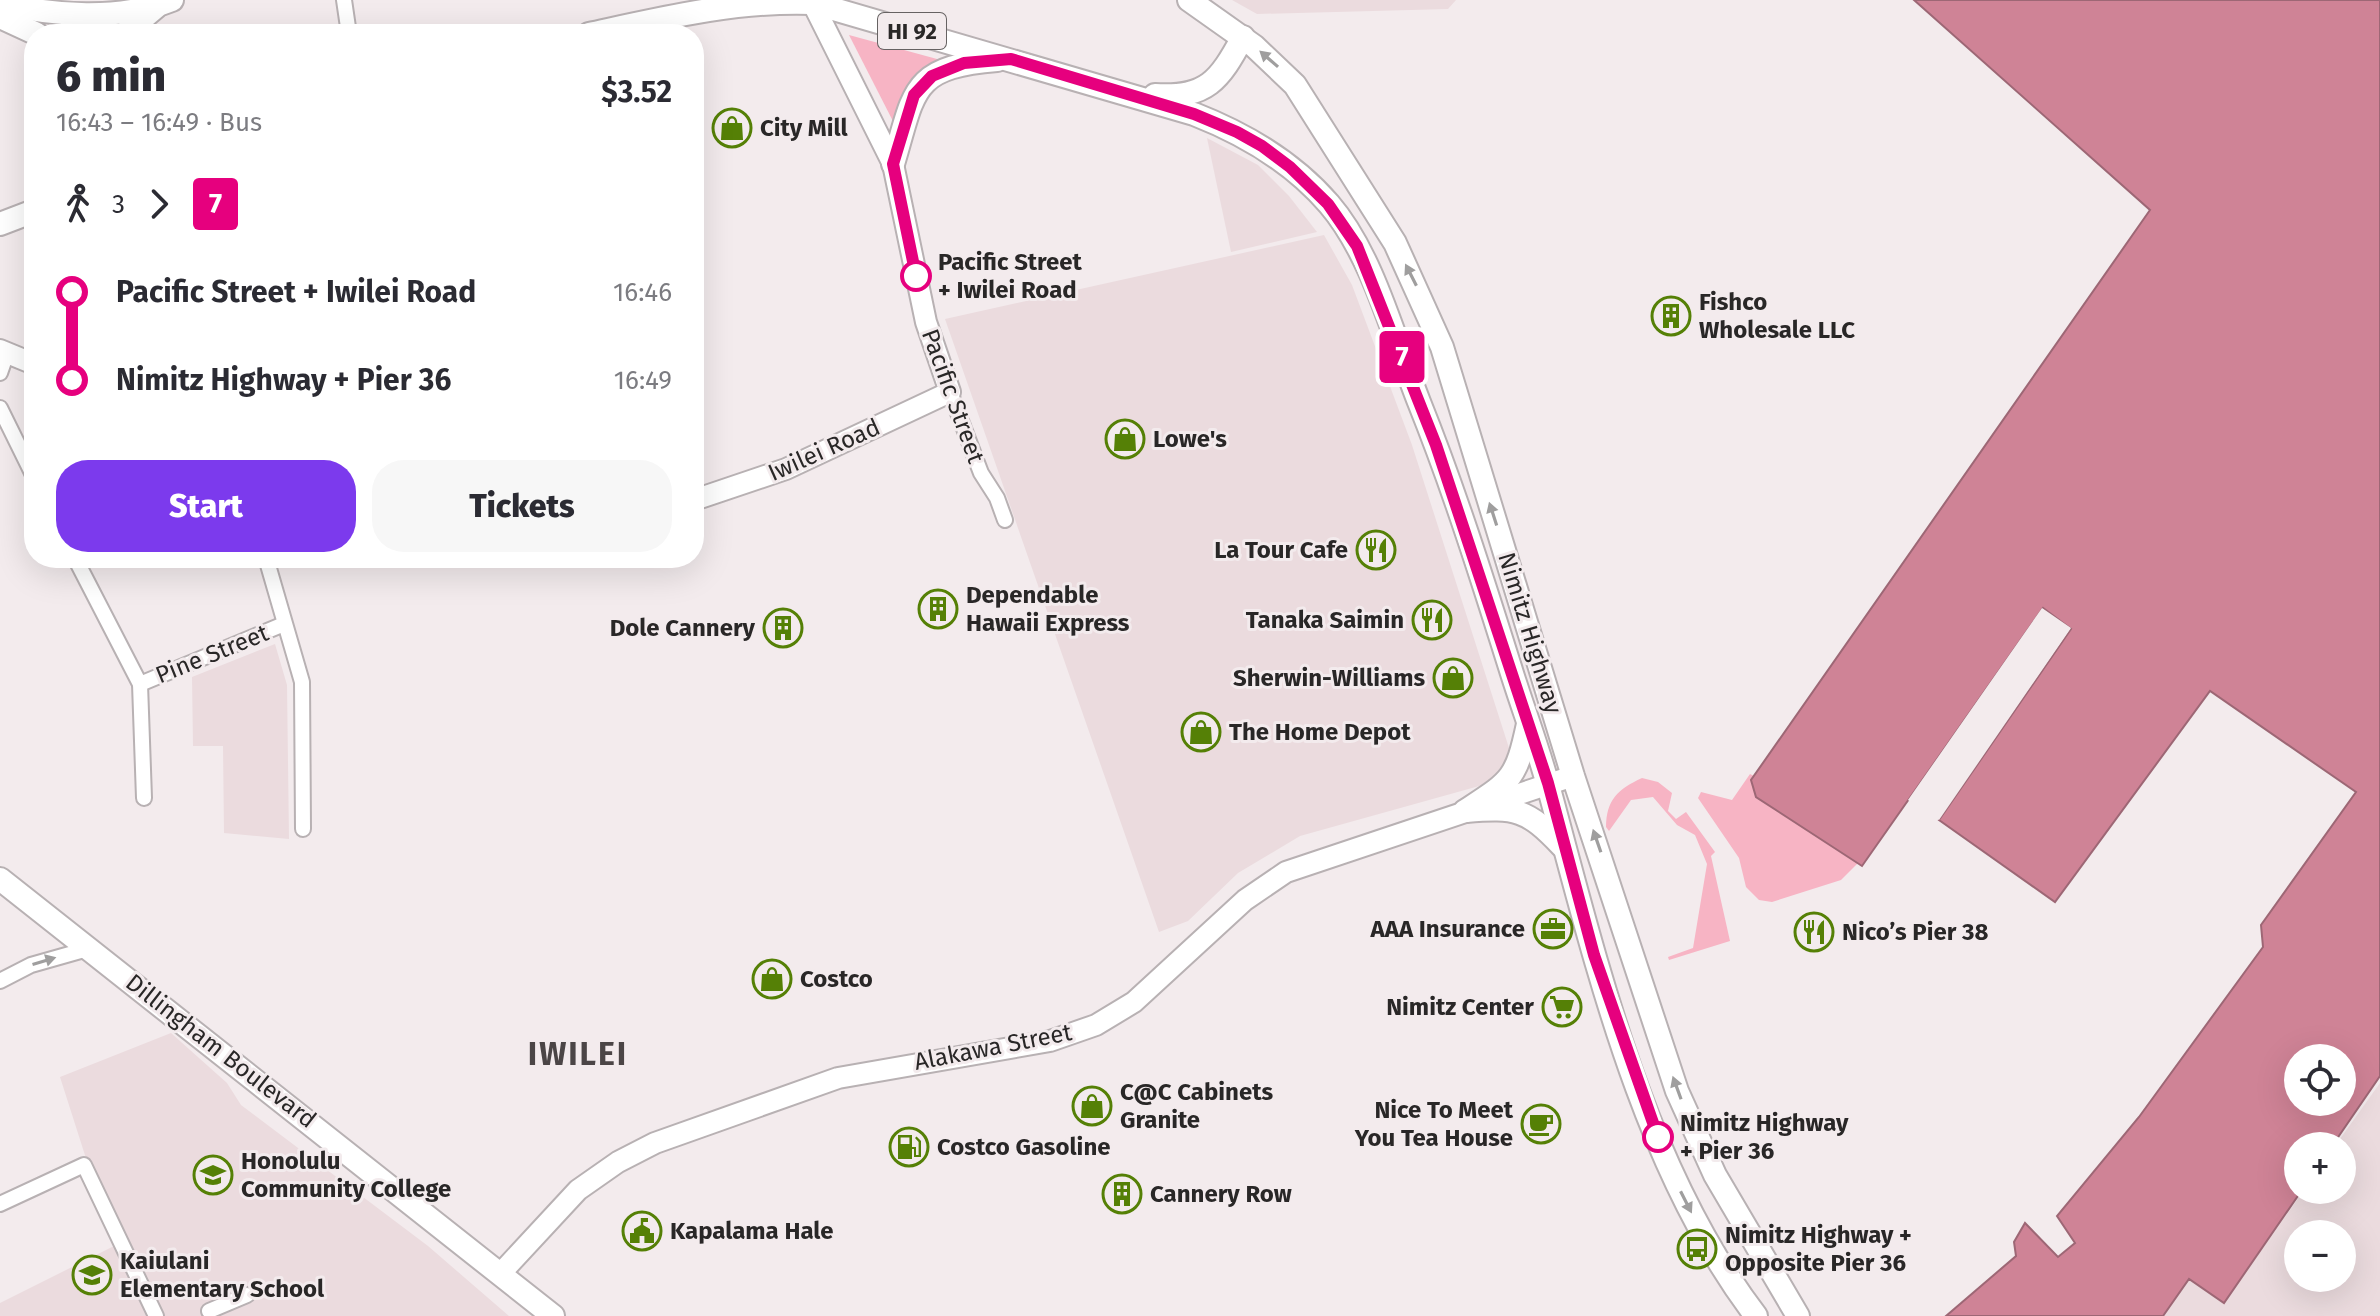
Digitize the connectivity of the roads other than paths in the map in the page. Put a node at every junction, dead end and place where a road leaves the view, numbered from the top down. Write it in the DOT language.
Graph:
graph roads {
  1 [pos="344,0"];
  2 [pos="1189,0"];
  3 [pos="812,2"];
  4 [pos="0,3"];
  5 [pos="164,3"];
  6 [pos="0,17"];
  7 [pos="137,24"];
  8 [pos="348,24"];
  9 [pos="634,24"];
  10 [pos="24,28"];
  11 [pos="1243,37"];
  12 [pos="1011,59"];
  13 [pos="1126,94"];
  14 [pos="893,164"];
  15 [pos="24,215"];
  16 [pos="0,224"];
  17 [pos="4,351"];
  18 [pos="24,360"];
  19 [pos="0,373"];
  20 [pos="950,392"];
  21 [pos="0,408"];
  22 [pos="24,457"];
  23 [pos="704,497"];
  24 [pos="1005,520"];
  25 [pos="80,568"];
  26 [pos="269,568"];
  27 [pos="284,624"];
  28 [pos="140,684"];
  29 [pos="1528,723"];
  30 [pos="1573,776"];
  31 [pos="1548,783"];
  32 [pos="144,798"];
  33 [pos="1465,811"];
  34 [pos="303,829"];
  35 [pos="1563,847"];
  36 [pos="0,879"];
  37 [pos="91,948"];
  38 [pos="0,981"];
  39 [pos="0,1204"];
  40 [pos="501,1273"];
  41 [pos="247,1295"];
  42 [pos="206,1314"];
  43 [pos="156,1316"];
  44 [pos="553,1316"];
  45 [pos="1756,1316"];
  46 [pos="1798,1316"];
  1 -- 8 [label="street"];
  2 -- 11 [label="main road, Nimitz Highway"];
  3 -- 9 [label="main road, Nimitz Highway / HI 92"];
  3 -- 12 [label="main road, Nimitz Highway / HI 92"];
  3 -- 14 [label="main road, Pacific Street"];
  4 -- 5 [label="main road"];
  5 -- 7 [label="main road"];
  6 -- 10 [label="main road"];
  11 -- 13 [label="main road"];
  30 -- 11 [label="main road, Nimitz Highway, one-way"];
  12 -- 13 [label="main road, Nimitz Highway / HI 92"];
  12 -- 14 [label="main road"];
  13 -- 29 [label="main road, Nimitz Highway / HI 92"];
  14 -- 20 [label="main road, Pacific Street"];
  15 -- 16 [label="main road"];
  17 -- 18 [label="main road"];
  17 -- 19 [label="street"];
  20 -- 23 [label="main road, Iwilei Road"];
  20 -- 24 [label="street, Pacific Street"];
  21 -- 22 [label="street"];
  25 -- 28 [label="street"];
  26 -- 27 [label="street"];
  27 -- 28 [label="street, Pine Street"];
  27 -- 34 [label="street"];
  28 -- 32 [label="street"];
  29 -- 31 [label="main road, Nimitz Highway / HI 92"];
  29 -- 33 [label="main road"];
  30 -- 31 [label="main road, Alakawa Street"];
  46 -- 30 [label="main road, Nimitz Highway, one-way"];
  31 -- 33 [label="main road, Alakawa Street"];
  31 -- 35 [label="main road, Nimitz Highway / HI 92"];
  33 -- 35 [label="main road"];
  33 -- 40 [label="main road, Alakawa Street"];
  35 -- 45 [label="main road, Nimitz Highway / HI 92, one-way"];
  36 -- 37 [label="main road, Dillingham Boulevard"];
  38 -- 37 [label="street, one-way"];
  37 -- 40 [label="main road, Dillingham Boulevard"];
  39 -- 43 [label="street"];
  40 -- 44 [label="main road, Dillingham Boulevard"];
  41 -- 42 [label="street"];
}
